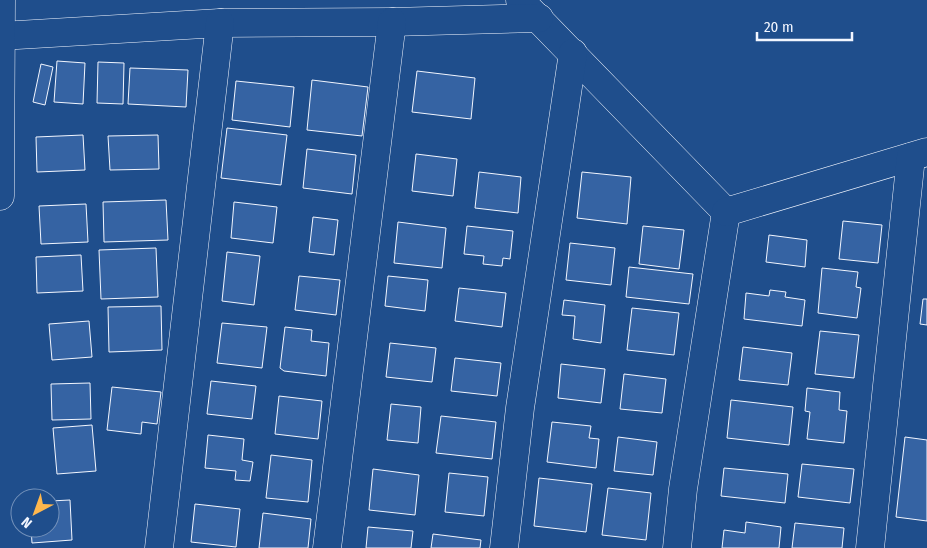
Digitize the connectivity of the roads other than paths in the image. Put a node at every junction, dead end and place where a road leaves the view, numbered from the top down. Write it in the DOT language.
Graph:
graph roads {
  1 [pos="1,0"];
  2 [pos="530,9"];
  3 [pos="392,22"];
  4 [pos="220,23"];
  5 [pos="1,36"];
  6 [pos="573,53"];
  7 [pos="919,155"];
  8 [pos="0,196"];
  9 [pos="726,212"];
  10 [pos="159,548"];
  11 [pos="327,548"];
  12 [pos="504,548"];
  13 [pos="677,548"];
  14 [pos="870,548"];
  1 -- 5 [label="street"];
  2 -- 3 [label="street"];
  2 -- 6 [label="street"];
  3 -- 4 [label="street"];
  3 -- 11 [label="street"];
  4 -- 5 [label="street"];
  4 -- 10 [label="street"];
  5 -- 8 [label="street"];
  6 -- 9 [label="street"];
  6 -- 12 [label="street"];
  7 -- 9 [label="street"];
  7 -- 14 [label="street"];
  9 -- 13 [label="street"];
}
